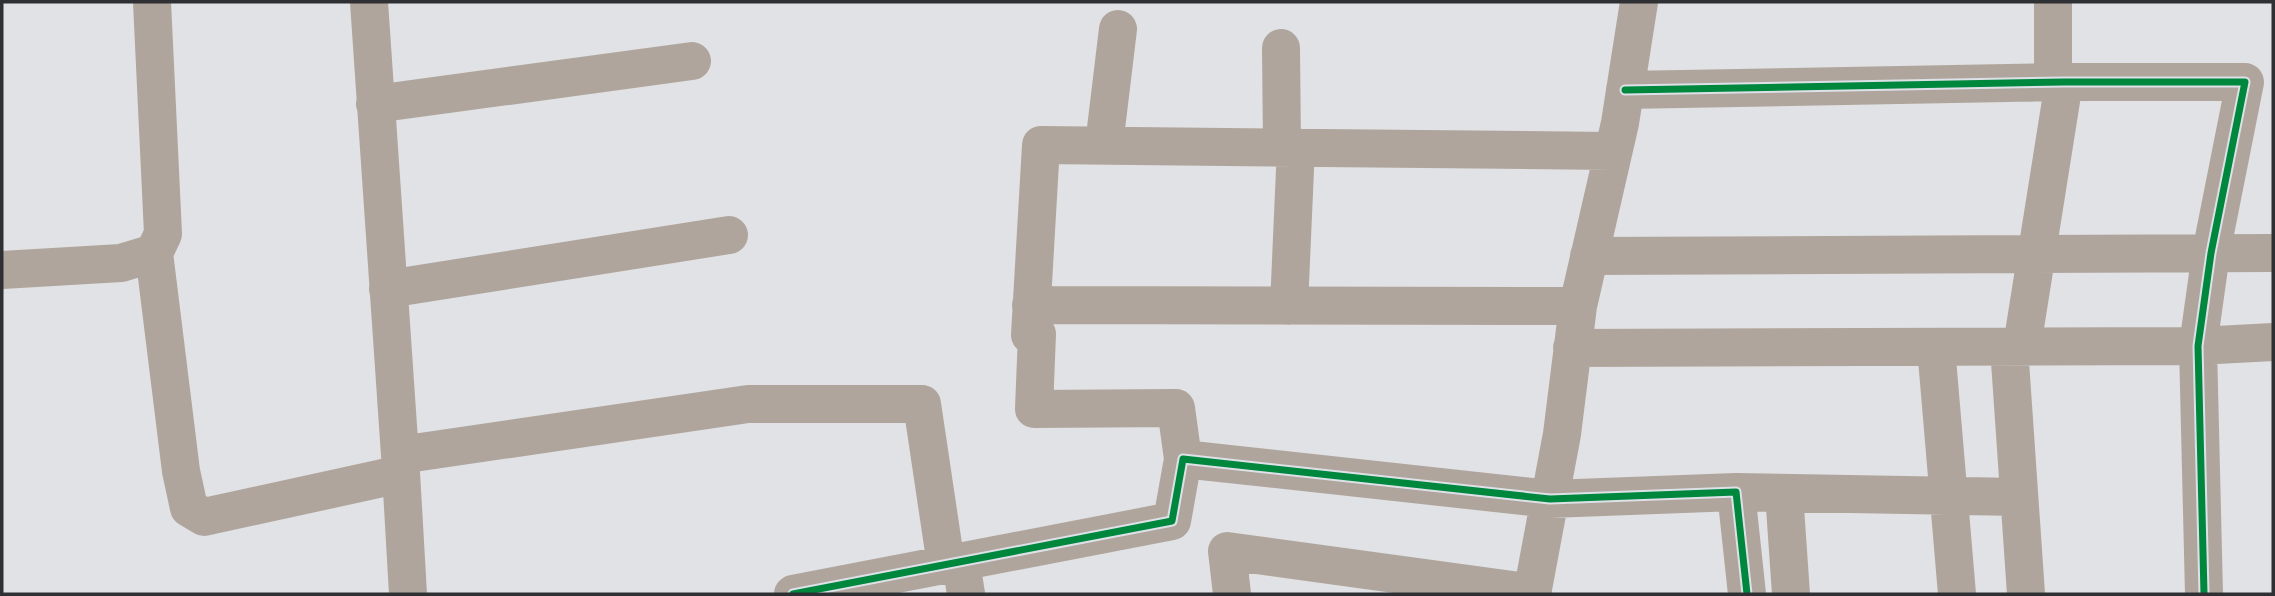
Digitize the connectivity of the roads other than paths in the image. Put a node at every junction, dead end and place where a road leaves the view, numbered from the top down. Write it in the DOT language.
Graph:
graph roads {
  1 [pos="152,2"];
  2 [pos="369,2"];
  3 [pos="1639,2"];
  4 [pos="2053,2"];
  5 [pos="1118,29"];
  6 [pos="1281,48"];
  7 [pos="692,61"];
  8 [pos="2059,82"];
  9 [pos="2259,87"];
  10 [pos="1625,90"];
  11 [pos="376,104"];
  12 [pos="1104,145"];
  13 [pos="1289,147"];
  14 [pos="1611,151"];
  15 [pos="729,235"];
  16 [pos="154,253"];
  17 [pos="2211,253"];
  18 [pos="2273,253"];
  19 [pos="1589,256"];
  20 [pos="2037,256"];
  21 [pos="2,270"];
  22 [pos="388,289"];
  23 [pos="1031,305"];
  24 [pos="1289,306"];
  25 [pos="1578,306"];
  26 [pos="2273,342"];
  27 [pos="2016,346"];
  28 [pos="2198,346"];
  29 [pos="1936,347"];
  30 [pos="1572,348"];
  31 [pos="1183,459"];
  32 [pos="400,464"];
  33 [pos="1736,492"];
  34 [pos="1784,492"];
  35 [pos="1949,495"];
  36 [pos="2019,497"];
  37 [pos="1550,499"];
  38 [pos="958,574"];
  39 [pos="1532,593"];
  40 [pos="408,594"];
  41 [pos="793,594"];
  42 [pos="1232,594"];
  43 [pos="1747,594"];
  44 [pos="1791,594"];
  45 [pos="1957,594"];
  46 [pos="2026,594"];
  47 [pos="2204,594"];
  1 -- 16 [label="street"];
  2 -- 11 [label="street"];
  3 -- 10 [label="street"];
  4 -- 8 [label="street"];
  5 -- 12 [label="street"];
  6 -- 13 [label="street"];
  7 -- 11 [label="street"];
  8 -- 9 [label="street"];
  8 -- 10 [label="street"];
  8 -- 20 [label="street"];
  9 -- 17 [label="street"];
  10 -- 14 [label="street"];
  11 -- 22 [label="street"];
  12 -- 13 [label="street"];
  12 -- 23 [label="street"];
  13 -- 14 [label="street"];
  13 -- 24 [label="street"];
  14 -- 19 [label="street"];
  15 -- 22 [label="street"];
  16 -- 21 [label="street"];
  16 -- 32 [label="street"];
  17 -- 18 [label="street"];
  17 -- 20 [label="street"];
  17 -- 28 [label="street"];
  19 -- 20 [label="street"];
  19 -- 25 [label="street"];
  20 -- 27 [label="street"];
  22 -- 32 [label="street"];
  23 -- 24 [label="street"];
  23 -- 31 [label="street"];
  24 -- 25 [label="street"];
  25 -- 30 [label="street"];
  26 -- 28 [label="street"];
  27 -- 28 [label="street"];
  27 -- 29 [label="street"];
  27 -- 36 [label="street"];
  28 -- 47 [label="street"];
  29 -- 30 [label="street"];
  29 -- 35 [label="street"];
  30 -- 37 [label="street"];
  31 -- 37 [label="street"];
  31 -- 38 [label="street"];
  32 -- 38 [label="street"];
  32 -- 40 [label="street"];
  33 -- 34 [label="street"];
  33 -- 37 [label="street"];
  33 -- 43 [label="street"];
  34 -- 35 [label="street"];
  34 -- 44 [label="street"];
  35 -- 36 [label="street"];
  35 -- 45 [label="street"];
  36 -- 46 [label="street"];
  37 -- 39 [label="street"];
  38 -- 41 [label="street"];
  39 -- 42 [label="street"];
}
